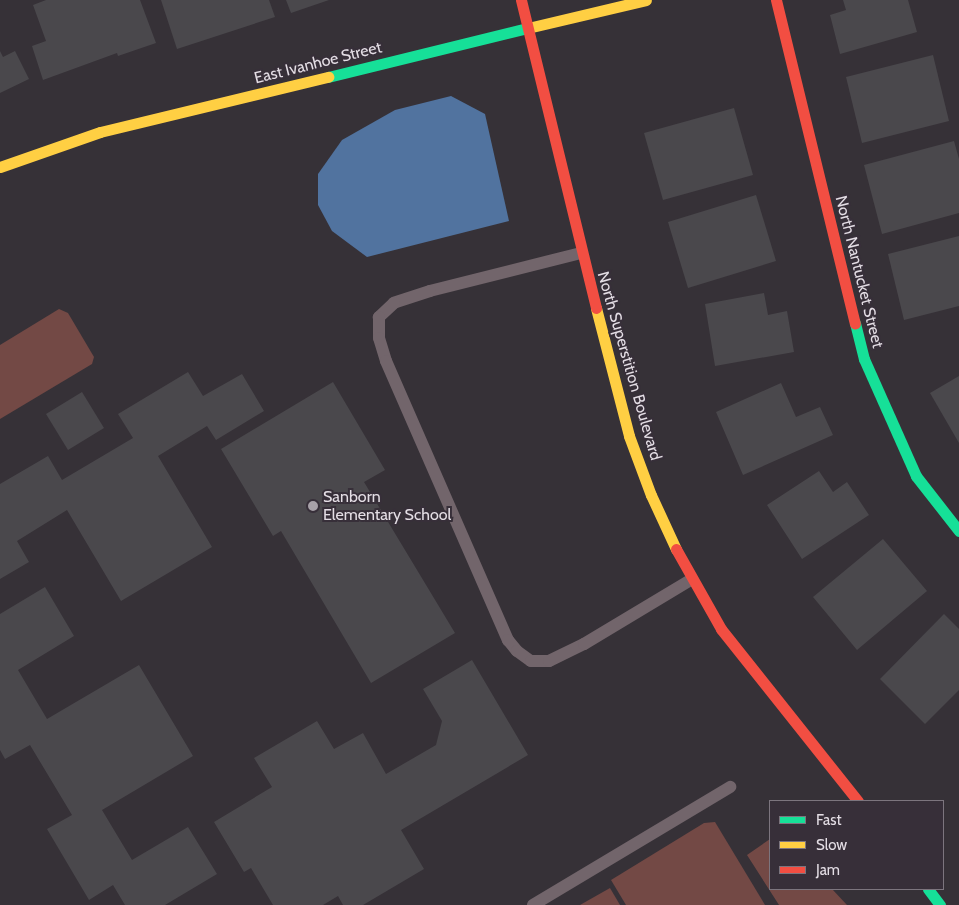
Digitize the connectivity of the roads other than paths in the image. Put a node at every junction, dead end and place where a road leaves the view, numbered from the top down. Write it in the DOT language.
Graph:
graph roads {
  1 [pos="521,0"];
  2 [pos="646,0"];
  3 [pos="776,0"];
  4 [pos="526,29"];
  5 [pos="0,167"];
  6 [pos="581,253"];
  7 [pos="959,531"];
  8 [pos="692,579"];
  9 [pos="730,787"];
  10 [pos="857,800"];
  11 [pos="929,890"];
  12 [pos="533,905"];
  13 [pos="940,905"];
  1 -- 4 [label="street, North Superstition Boulevard"];
  2 -- 4 [label="street, East Ivanhoe Street"];
  3 -- 7 [label="street, North Nantucket Street"];
  4 -- 5 [label="street, East Ivanhoe Street"];
  4 -- 6 [label="street, North Superstition Boulevard"];
  6 -- 8 [label="street, North Superstition Boulevard"];
  6 -- 8 [label="lane"];
  8 -- 10 [label="street, North Superstition Boulevard"];
  9 -- 12 [label="lane"];
  11 -- 13 [label="street"];
}
